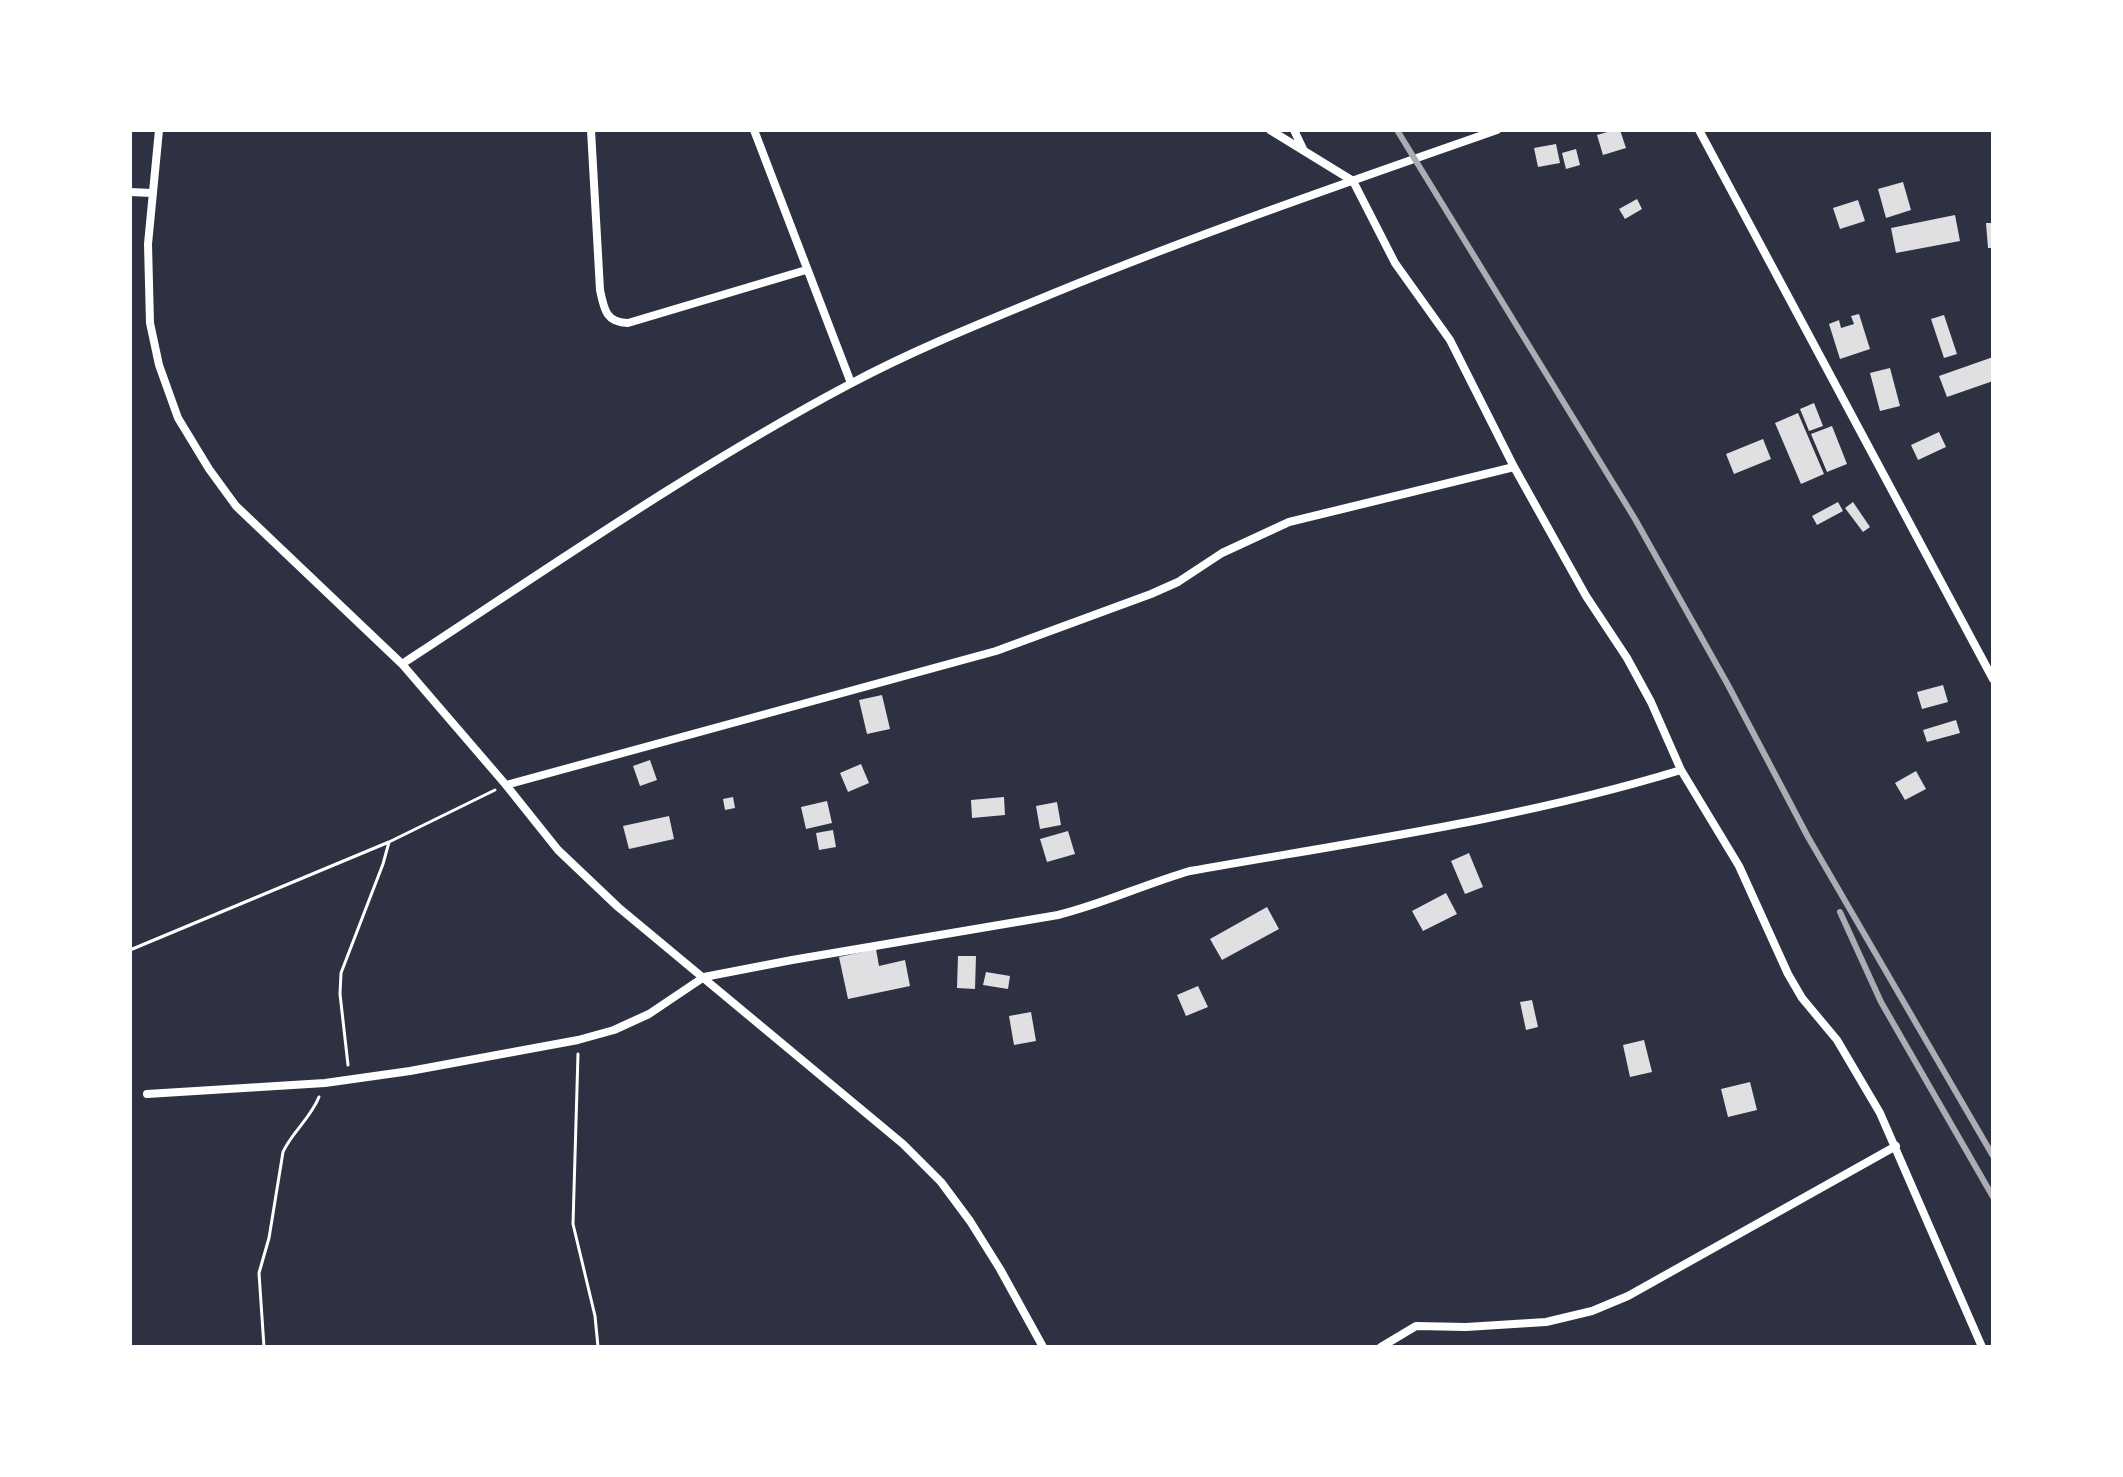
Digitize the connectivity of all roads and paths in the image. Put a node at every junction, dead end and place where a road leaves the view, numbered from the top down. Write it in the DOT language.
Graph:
graph roads {
  1 [pos="159,130"];
  2 [pos="591,130"];
  3 [pos="754,130"];
  4 [pos="1270,130"];
  5 [pos="1294,130"];
  6 [pos="1497,130"];
  7 [pos="1699,130"];
  8 [pos="1303,150"];
  9 [pos="1353,181"];
  10 [pos="130,192"];
  11 [pos="152,193"];
  12 [pos="806,270"];
  13 [pos="851,383"];
  14 [pos="1514,467"];
  15 [pos="402,664"];
  16 [pos="1993,679"];
  17 [pos="1681,770"];
  18 [pos="506,785"];
  19 [pos="389,842"];
  20 [pos="130,950"];
  21 [pos="704,977"];
  22 [pos="578,1040"];
  23 [pos="350,1079"];
  24 [pos="325,1083"];
  25 [pos="147,1094"];
  26 [pos="1896,1146"];
  27 [pos="264,1347"];
  28 [pos="598,1347"];
  29 [pos="1043,1347"];
  30 [pos="1381,1347"];
  31 [pos="1982,1347"];
  1 -- 11 [label="street"];
  2 -- 12 [label="street"];
  3 -- 12 [label="street"];
  4 -- 8 [label="street"];
  5 -- 8 [label="street"];
  6 -- 9 [label="street"];
  7 -- 16 [label="street"];
  8 -- 9 [label="street"];
  9 -- 13 [label="street"];
  9 -- 14 [label="street"];
  10 -- 11 [label="street"];
  11 -- 15 [label="street"];
  12 -- 13 [label="street"];
  13 -- 15 [label="street"];
  14 -- 17 [label="street"];
  14 -- 18 [label="street"];
  15 -- 18 [label="street"];
  17 -- 21 [label="street"];
  17 -- 26 [label="street"];
  18 -- 19 [label="path"];
  18 -- 21 [label="street"];
  19 -- 20 [label="path"];
  19 -- 23 [label="path"];
  21 -- 22 [label="street"];
  21 -- 29 [label="street"];
  22 -- 23 [label="street"];
  22 -- 28 [label="path"];
  23 -- 24 [label="street"];
  24 -- 25 [label="street"];
  24 -- 27 [label="path"];
  26 -- 30 [label="street"];
  26 -- 31 [label="street"];
}
